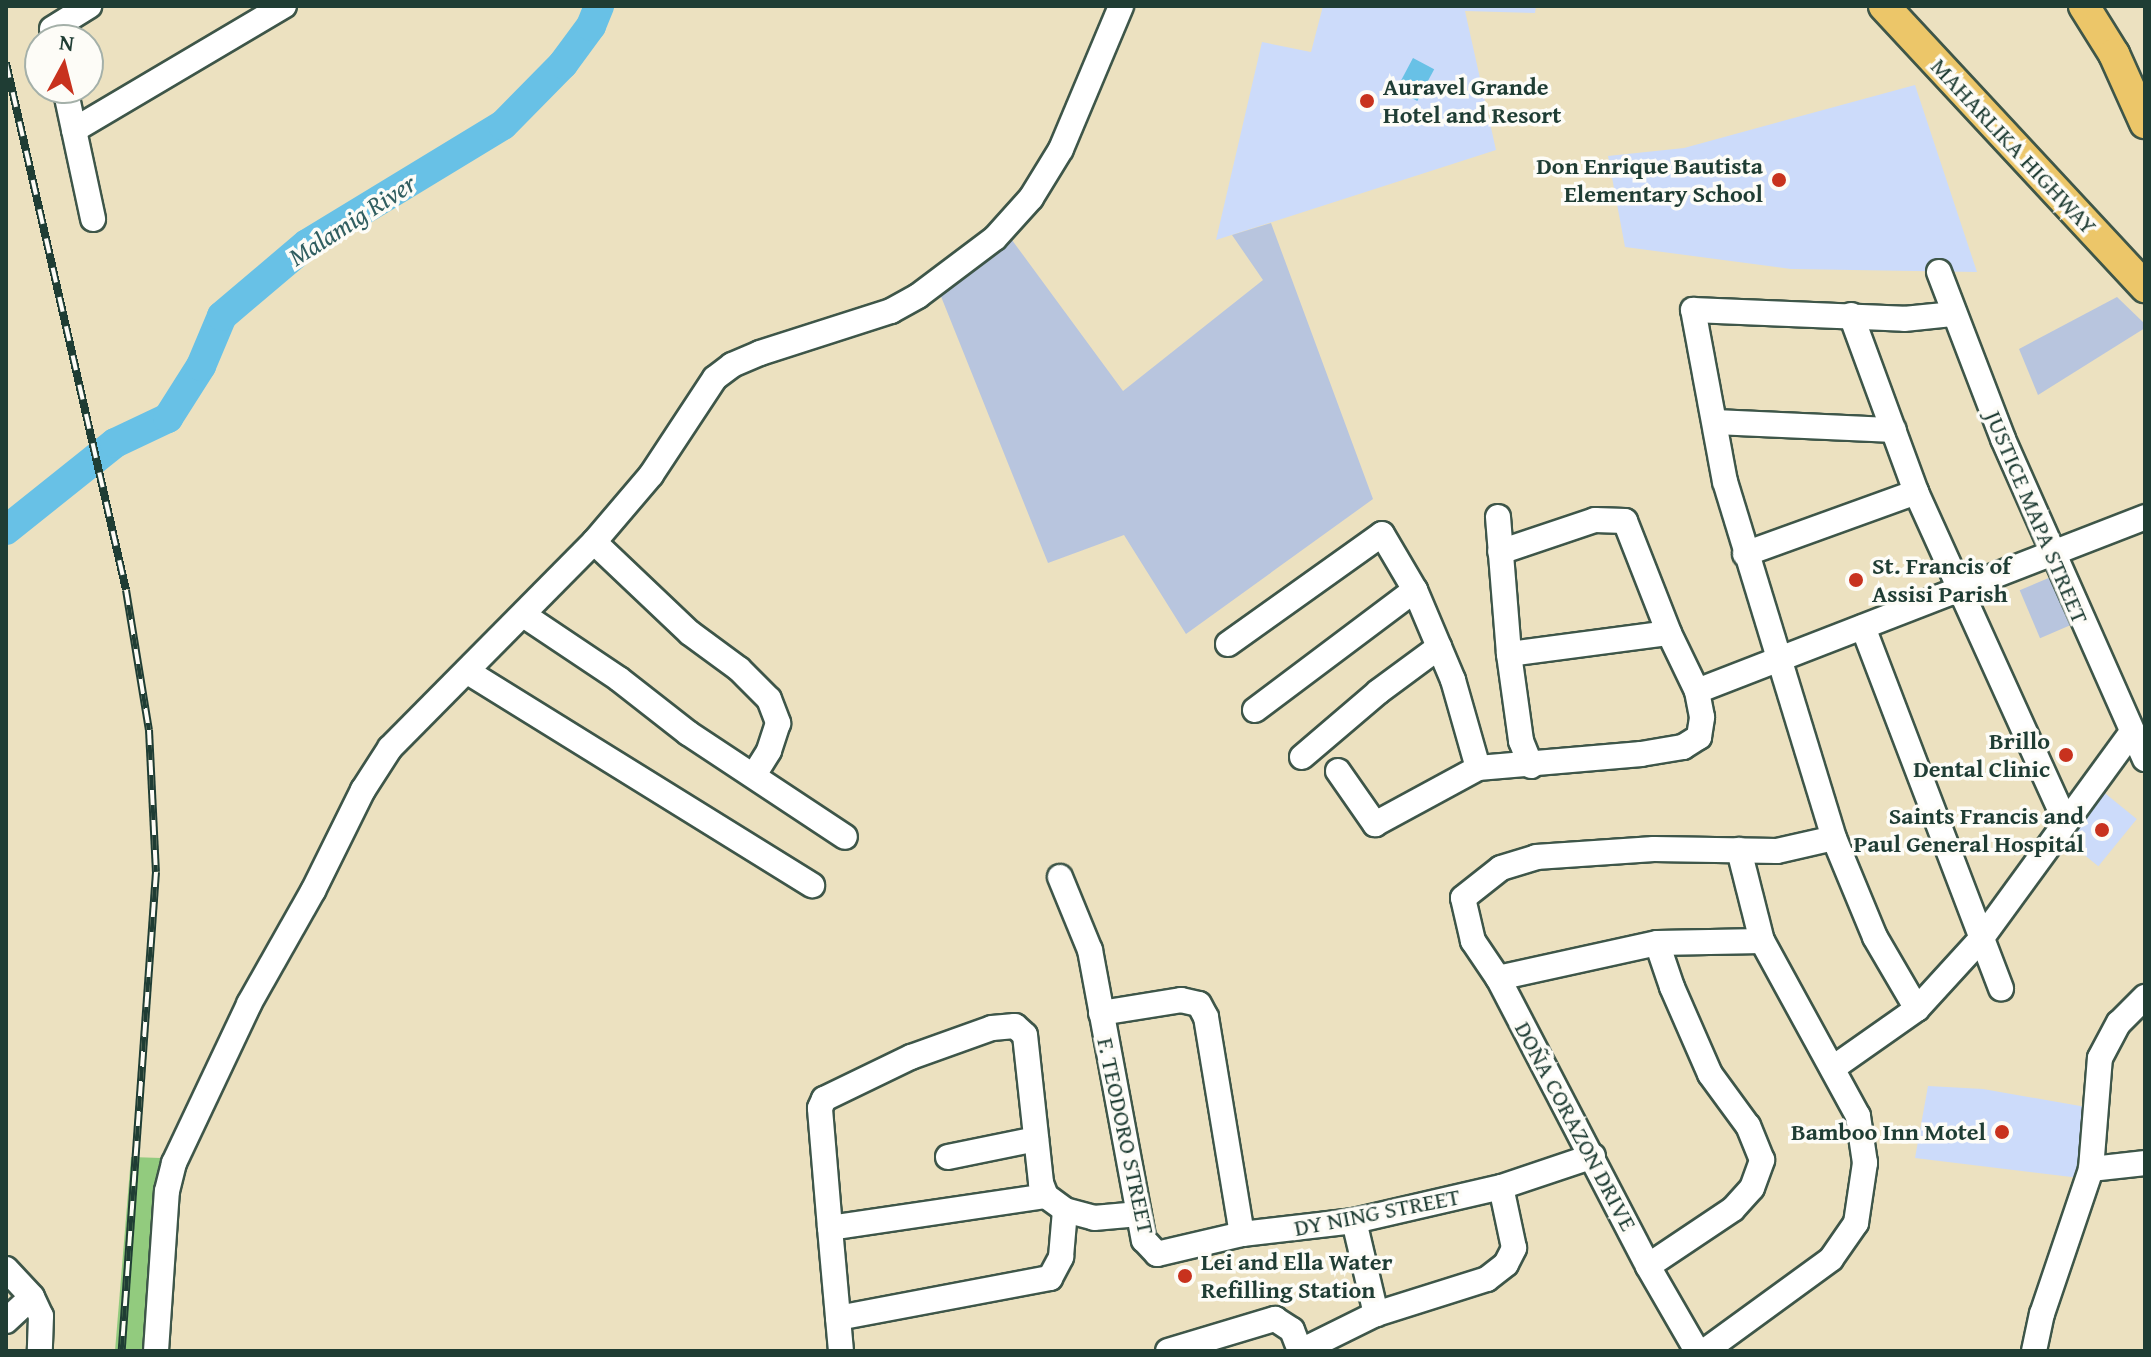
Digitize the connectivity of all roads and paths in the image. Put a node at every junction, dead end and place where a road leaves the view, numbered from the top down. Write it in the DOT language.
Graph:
graph roads {
  1 [pos="89,6"];
  2 [pos="284,6"];
  3 [pos="1121,6"];
  4 [pos="1884,6"];
  5 [pos="2084,6"];
  6 [pos="52,24"];
  7 [pos="68,104"];
  8 [pos="2145,123"];
  9 [pos="74,130"];
  10 [pos="93,219"];
  11 [pos="1939,272"];
  12 [pos="2145,287"];
  13 [pos="1952,314"];
  14 [pos="1851,315"];
  15 [pos="1716,422"];
  16 [pos="1894,430"];
  17 [pos="1916,492"];
  18 [pos="1498,517"];
  19 [pos="2145,517"];
  20 [pos="594,542"];
  21 [pos="1500,552"];
  22 [pos="2052,553"];
  23 [pos="1745,554"];
  24 [pos="1963,588"];
  25 [pos="1415,590"];
  26 [pos="525,616"];
  27 [pos="1863,627"];
  28 [pos="1669,633"];
  29 [pos="1228,644"];
  30 [pos="1439,647"];
  31 [pos="1509,654"];
  32 [pos="1777,660"];
  33 [pos="468,672"];
  34 [pos="1697,691"];
  35 [pos="1255,710"];
  36 [pos="2131,733"];
  37 [pos="1302,757"];
  38 [pos="2145,759"];
  39 [pos="1531,766"];
  40 [pos="1478,768"];
  41 [pos="1338,771"];
  42 [pos="754,775"];
  43 [pos="2065,821"];
  44 [pos="845,837"];
  45 [pos="1834,838"];
  46 [pos="1739,850"];
  47 [pos="1060,877"];
  48 [pos="812,885"];
  49 [pos="1981,939"];
  50 [pos="1762,941"];
  51 [pos="1657,943"];
  52 [pos="1498,978"];
  53 [pos="2001,989"];
  54 [pos="2145,997"];
  55 [pos="1917,1009"];
  56 [pos="1101,1013"];
  57 [pos="1833,1068"];
  58 [pos="1036,1139"];
  59 [pos="1593,1156"];
  60 [pos="948,1157"];
  61 [pos="2145,1163"];
  62 [pos="2091,1169"];
  63 [pos="1501,1187"];
  64 [pos="1055,1203"];
  65 [pos="1139,1214"];
  66 [pos="1354,1221"];
  67 [pos="830,1228"];
  68 [pos="1242,1234"];
  69 [pos="1157,1254"];
  70 [pos="1648,1266"];
  71 [pos="6,1269"];
  72 [pos="32,1297"];
  73 [pos="1376,1314"];
  74 [pos="838,1318"];
  75 [pos="6,1321"];
  76 [pos="40,1351"];
  77 [pos="156,1351"];
  78 [pos="841,1351"];
  79 [pos="1168,1351"];
  80 [pos="1300,1351"];
  81 [pos="1697,1351"];
  82 [pos="1705,1351"];
  83 [pos="2034,1351"];
  1 -- 6 [label="street"];
  2 -- 9 [label="street"];
  3 -- 20 [label="street"];
  4 -- 12 [label="main road, MAHARLIKA HIGHWAY"];
  5 -- 8 [label="main road"];
  7 -- 9 [label="street"];
  9 -- 10 [label="street"];
  11 -- 13 [label="street, JUSTICE MAPA STREET"];
  13 -- 14 [label="street"];
  13 -- 22 [label="street, JUSTICE MAPA STREET"];
  14 -- 15 [label="street"];
  14 -- 16 [label="street"];
  15 -- 16 [label="street"];
  15 -- 23 [label="street"];
  16 -- 17 [label="street"];
  17 -- 23 [label="street"];
  17 -- 24 [label="street"];
  18 -- 21 [label="street"];
  19 -- 22 [label="street"];
  20 -- 26 [label="street"];
  20 -- 42 [label="street"];
  21 -- 28 [label="street"];
  21 -- 31 [label="street"];
  22 -- 24 [label="street"];
  22 -- 36 [label="street, JUSTICE MAPA STREET"];
  23 -- 32 [label="street"];
  24 -- 27 [label="street"];
  24 -- 43 [label="street"];
  25 -- 29 [label="street"];
  25 -- 30 [label="street"];
  25 -- 35 [label="street"];
  26 -- 33 [label="street"];
  26 -- 42 [label="street"];
  27 -- 32 [label="street"];
  27 -- 49 [label="street"];
  28 -- 31 [label="street"];
  28 -- 34 [label="street"];
  30 -- 37 [label="street"];
  30 -- 40 [label="street"];
  31 -- 39 [label="street"];
  32 -- 34 [label="street"];
  32 -- 45 [label="street"];
  33 -- 48 [label="street"];
  33 -- 77 [label="street"];
  34 -- 39 [label="street"];
  36 -- 38 [label="street, JUSTICE MAPA STREET"];
  36 -- 43 [label="street"];
  39 -- 40 [label="street"];
  40 -- 41 [label="street"];
  42 -- 44 [label="street"];
  43 -- 49 [label="street"];
  45 -- 46 [label="street"];
  45 -- 55 [label="street"];
  46 -- 50 [label="street"];
  46 -- 52 [label="street, DOÑA CORAZON DRIVE"];
  47 -- 56 [label="street"];
  49 -- 53 [label="street"];
  49 -- 55 [label="street"];
  50 -- 51 [label="street"];
  50 -- 57 [label="street"];
  51 -- 52 [label="street"];
  51 -- 70 [label="street"];
  52 -- 59 [label="street, DOÑA CORAZON DRIVE"];
  54 -- 62 [label="street"];
  55 -- 57 [label="street"];
  56 -- 65 [label="street, F. TEODORO STREET"];
  56 -- 68 [label="street, F. TEODORO STREET"];
  57 -- 82 [label="street"];
  58 -- 60 [label="street"];
  58 -- 64 [label="street"];
  58 -- 67 [label="street"];
  59 -- 63 [label="street, DY NING STREET"];
  59 -- 70 [label="street, DOÑA CORAZON DRIVE"];
  61 -- 62 [label="street"];
  62 -- 83 [label="street"];
  63 -- 66 [label="street, DY NING STREET"];
  63 -- 73 [label="street"];
  64 -- 65 [label="street"];
  64 -- 67 [label="street"];
  64 -- 74 [label="street"];
  65 -- 69 [label="street, F. TEODORO STREET"];
  66 -- 68 [label="street, DY NING STREET"];
  66 -- 73 [label="street"];
  67 -- 74 [label="street"];
  68 -- 69 [label="street, DY NING STREET"];
  70 -- 81 [label="street, DOÑA CORAZON DRIVE"];
  71 -- 72 [label="street"];
  72 -- 75 [label="street"];
  72 -- 76 [label="street"];
  73 -- 80 [label="street"];
  74 -- 78 [label="street"];
  79 -- 80 [label="street"];
}
